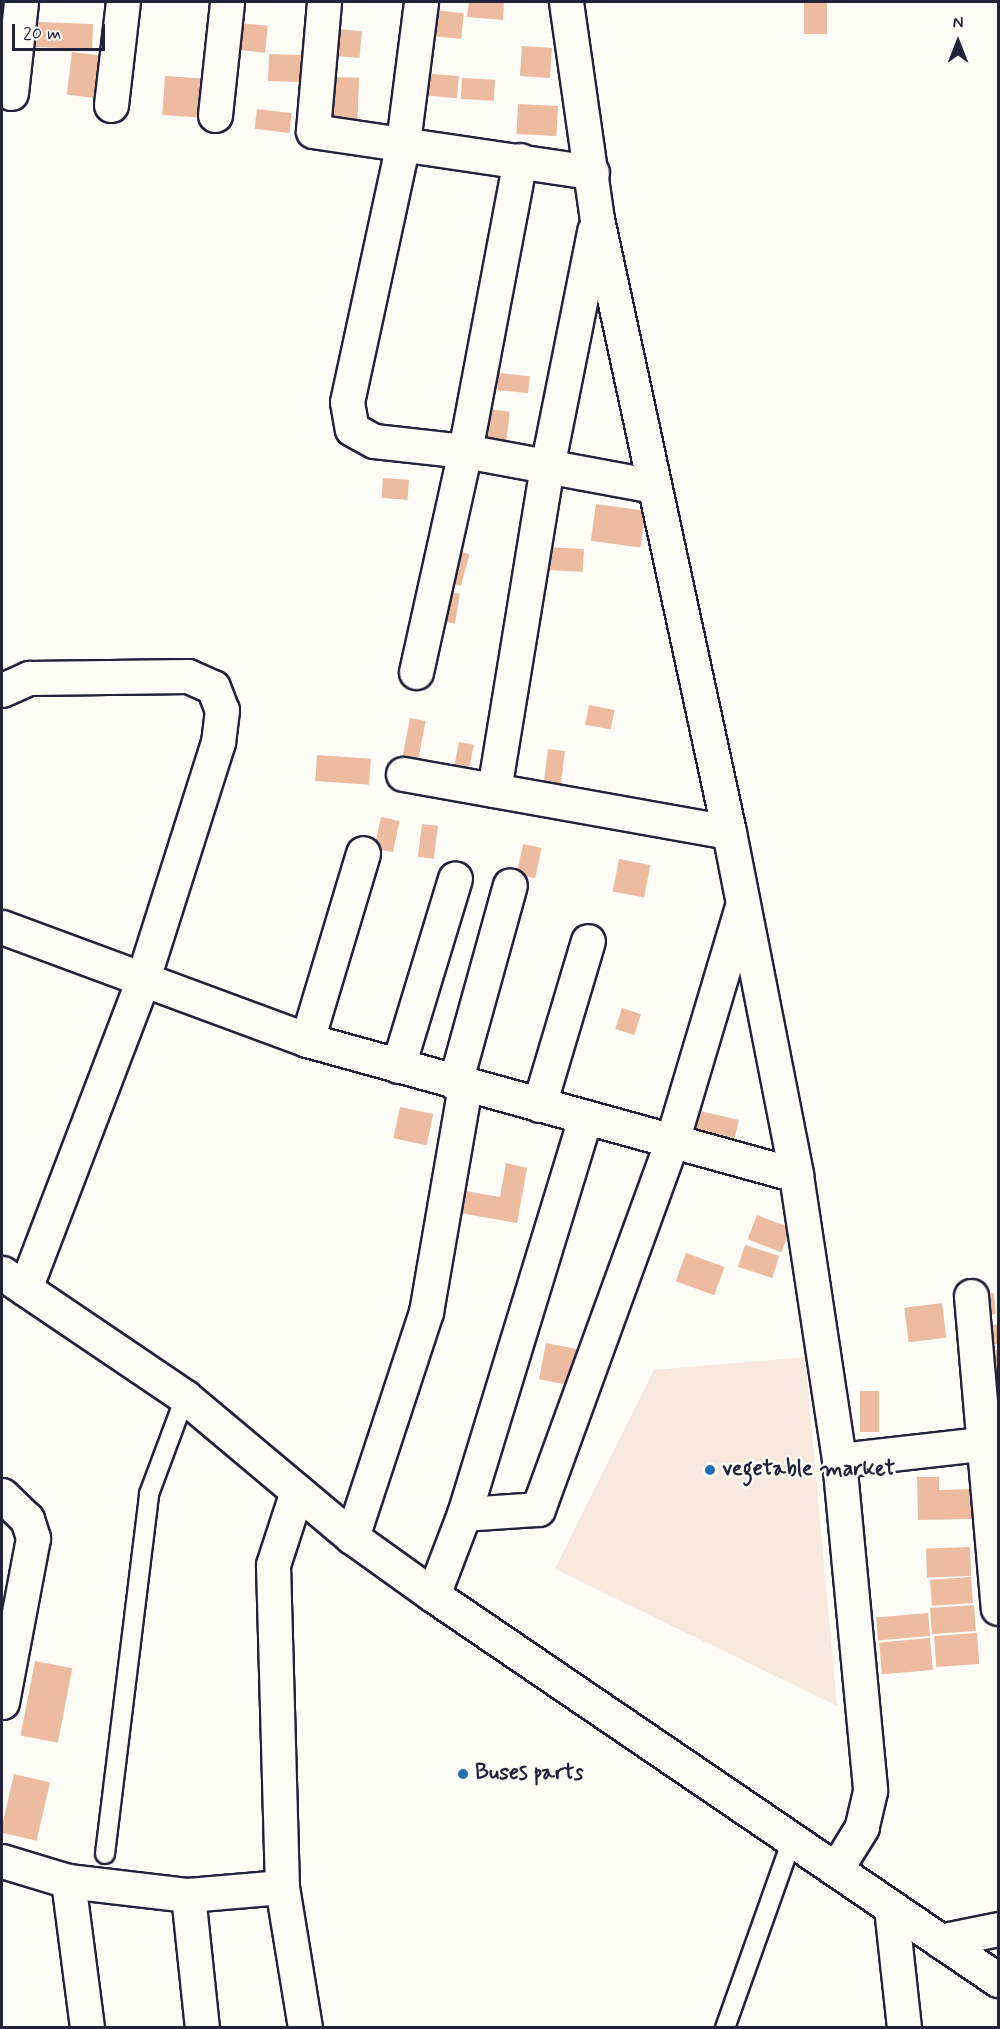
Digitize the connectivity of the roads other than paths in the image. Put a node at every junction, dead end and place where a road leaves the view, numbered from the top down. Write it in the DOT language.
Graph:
graph roads {
  1 [pos="21,2"];
  2 [pos="123,2"];
  3 [pos="227,2"];
  4 [pos="324,2"];
  5 [pos="420,2"];
  6 [pos="566,2"];
  7 [pos="11,93"];
  8 [pos="111,105"];
  9 [pos="215,115"];
  10 [pos="402,143"];
  11 [pos="520,159"];
  12 [pos="592,172"];
  13 [pos="597,219"];
  14 [pos="465,451"];
  15 [pos="547,467"];
  16 [pos="654,486"];
  17 [pos="416,672"];
  18 [pos="2,690"];
  19 [pos="404,774"];
  20 [pos="494,790"];
  21 [pos="729,832"];
  22 [pos="363,853"];
  23 [pos="455,878"];
  24 [pos="510,885"];
  25 [pos="743,905"];
  26 [pos="2,927"];
  27 [pos="588,941"];
  28 [pos="142,982"];
  29 [pos="307,1040"];
  30 [pos="398,1066"];
  31 [pos="460,1085"];
  32 [pos="539,1105"];
  33 [pos="585,1119"];
  34 [pos="672,1141"];
  35 [pos="796,1175"];
  36 [pos="13,1280"];
  37 [pos="971,1296"];
  38 [pos="185,1397"];
  39 [pos="990,1443"];
  40 [pos="839,1460"];
  41 [pos="297,1491"];
  42 [pos="2,1495"];
  43 [pos="464,1515"];
  44 [pos="352,1537"];
  45 [pos="433,1595"];
  46 [pos="999,1608"];
  47 [pos="2,1702"];
  48 [pos="792,1840"];
  49 [pos="105,1854"];
  50 [pos="2,1861"];
  51 [pos="836,1869"];
  52 [pos="68,1881"];
  53 [pos="282,1887"];
  54 [pos="188,1895"];
  55 [pos="891,1908"];
  56 [pos="999,1929"];
  57 [pos="940,1941"];
  58 [pos="999,1980"];
  59 [pos="87,2028"];
  60 [pos="202,2028"];
  61 [pos="305,2028"];
  62 [pos="725,2028"];
  63 [pos="904,2028"];
  1 -- 7 [label="street"];
  2 -- 8 [label="street"];
  3 -- 9 [label="street"];
  4 -- 10 [label="street"];
  5 -- 10 [label="street"];
  6 -- 12 [label="street"];
  10 -- 11 [label="street"];
  10 -- 14 [label="street"];
  11 -- 12 [label="street"];
  11 -- 14 [label="street"];
  12 -- 13 [label="street"];
  13 -- 15 [label="street"];
  13 -- 16 [label="street"];
  14 -- 15 [label="street"];
  14 -- 17 [label="street"];
  15 -- 16 [label="street"];
  15 -- 20 [label="street"];
  16 -- 21 [label="street"];
  18 -- 28 [label="street"];
  19 -- 20 [label="street"];
  20 -- 21 [label="street"];
  21 -- 25 [label="street"];
  22 -- 29 [label="street"];
  23 -- 30 [label="street"];
  24 -- 31 [label="street"];
  25 -- 34 [label="street"];
  25 -- 35 [label="street"];
  26 -- 28 [label="street"];
  27 -- 32 [label="street"];
  28 -- 29 [label="street"];
  28 -- 36 [label="street"];
  29 -- 30 [label="street"];
  30 -- 31 [label="street"];
  31 -- 32 [label="street"];
  31 -- 44 [label="street"];
  32 -- 33 [label="street"];
  33 -- 34 [label="street"];
  33 -- 43 [label="street"];
  34 -- 35 [label="street"];
  34 -- 43 [label="street"];
  35 -- 40 [label="street"];
  36 -- 38 [label="street"];
  37 -- 39 [label="street"];
  38 -- 41 [label="street"];
  38 -- 49 [label="lane"];
  39 -- 40 [label="street"];
  39 -- 46 [label="street"];
  40 -- 51 [label="street"];
  41 -- 44 [label="street"];
  41 -- 53 [label="street"];
  42 -- 47 [label="street"];
  43 -- 45 [label="street"];
  44 -- 45 [label="street"];
  45 -- 48 [label="street"];
  48 -- 51 [label="street"];
  48 -- 62 [label="lane"];
  50 -- 52 [label="street"];
  51 -- 55 [label="street"];
  52 -- 54 [label="street"];
  52 -- 59 [label="street"];
  53 -- 54 [label="street"];
  53 -- 61 [label="street"];
  54 -- 60 [label="street"];
  55 -- 57 [label="street"];
  55 -- 63 [label="street"];
  56 -- 57 [label="street"];
  57 -- 58 [label="street"];
}
